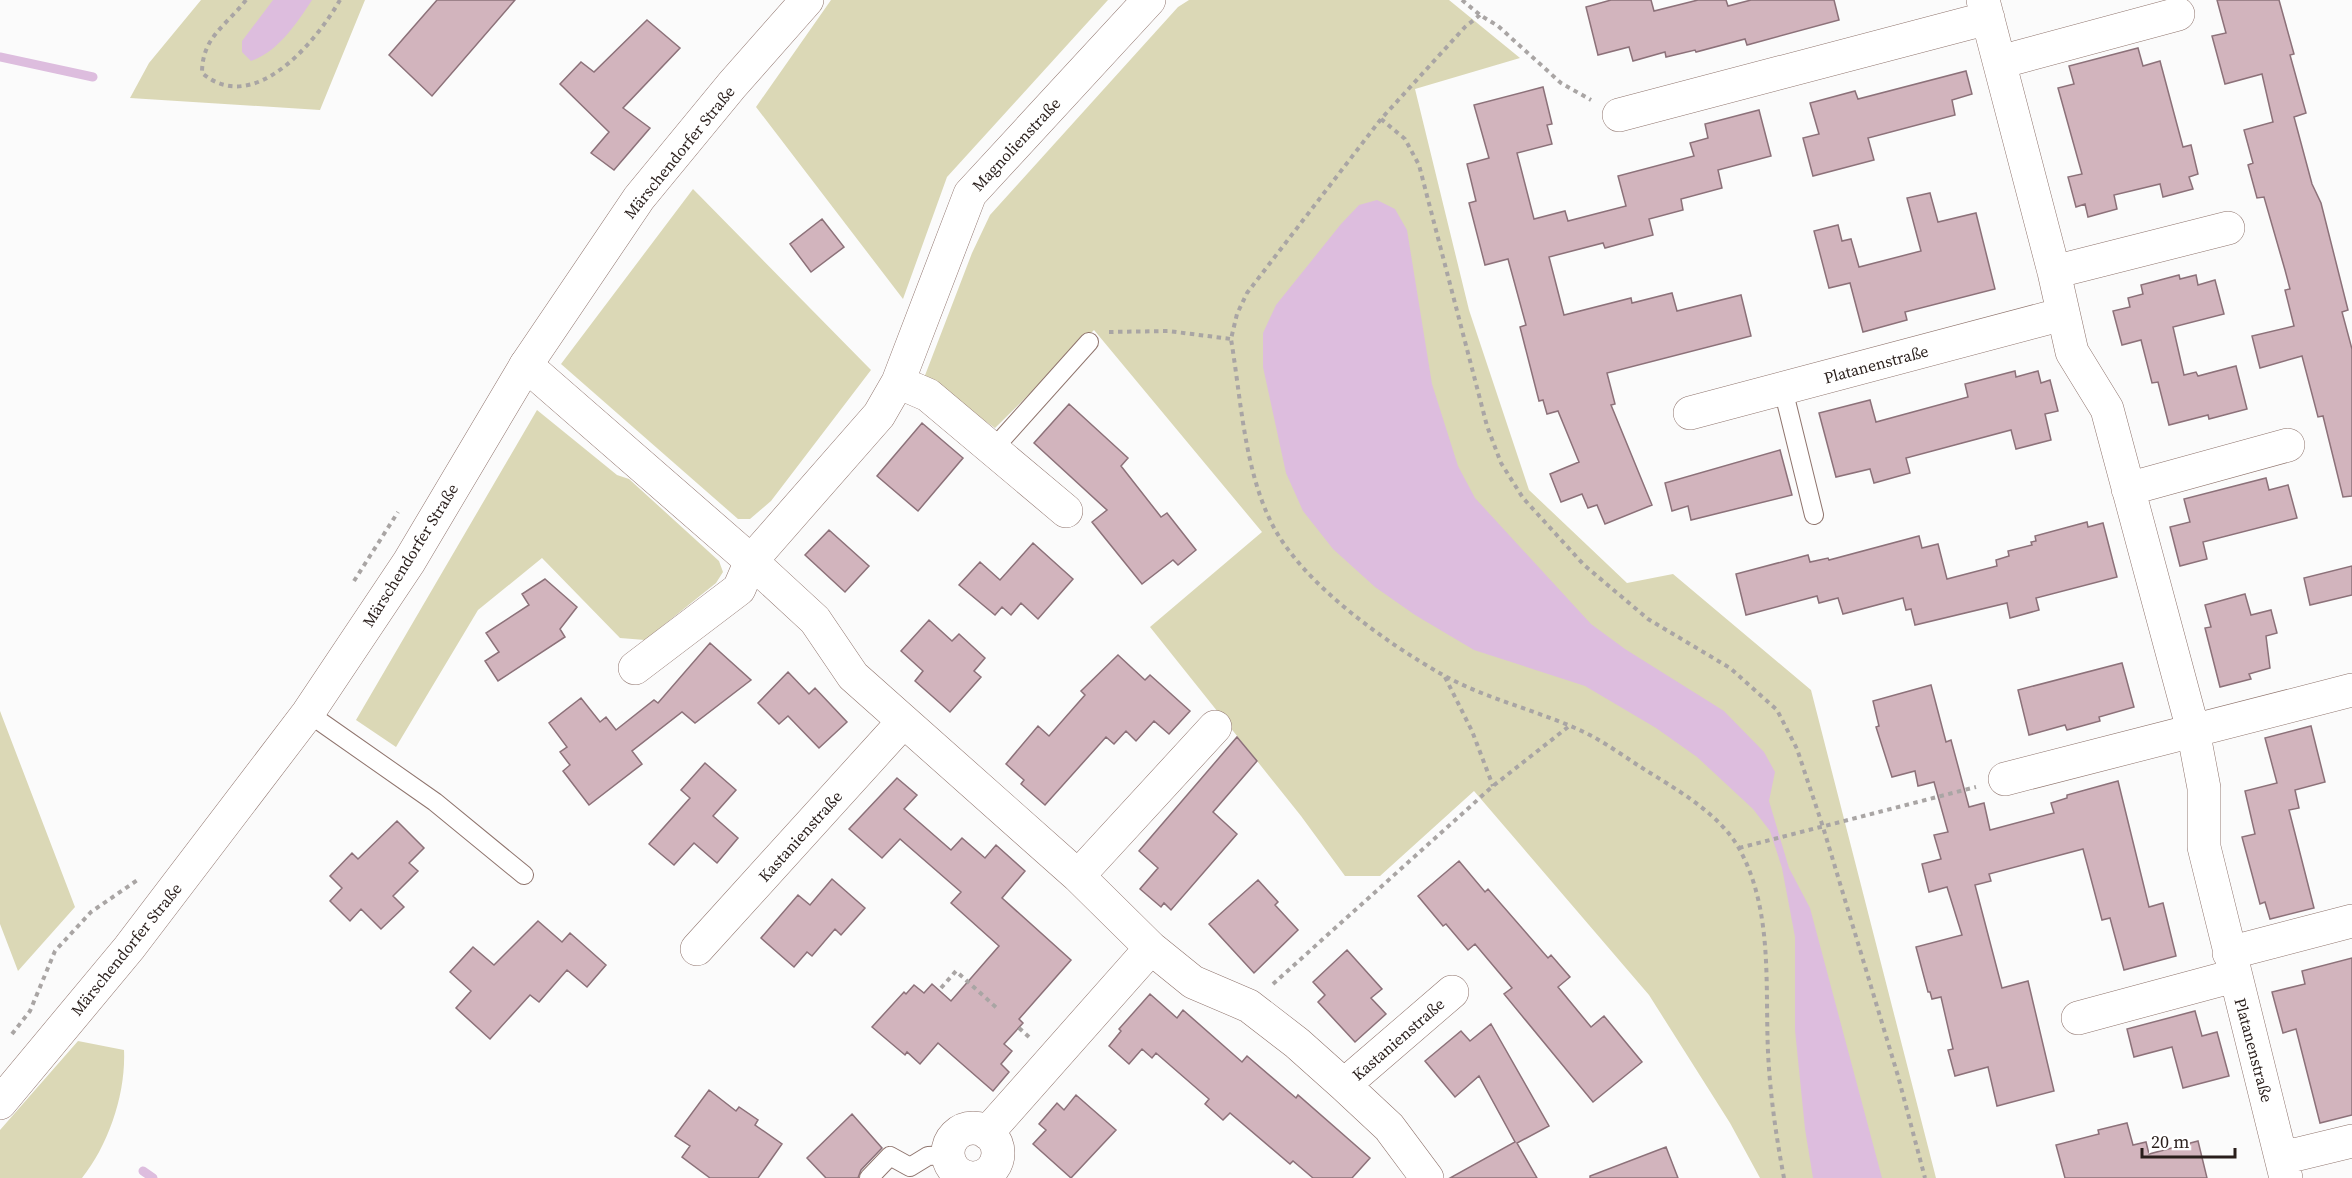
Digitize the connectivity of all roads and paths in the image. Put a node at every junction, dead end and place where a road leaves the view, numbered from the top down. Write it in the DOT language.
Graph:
graph roads {
  1 [pos="246,0"];
  2 [pos="340,0"];
  3 [pos="807,0"];
  4 [pos="1149,0"];
  5 [pos="1462,0"];
  6 [pos="1985,9"];
  7 [pos="2178,14"];
  8 [pos="1480,15"];
  9 [pos="2000,62"];
  10 [pos="1619,115"];
  11 [pos="1381,119"];
  12 [pos="2228,228"];
  13 [pos="2054,272"];
  14 [pos="2063,314"];
  15 [pos="1231,339"];
  16 [pos="1089,342"];
  17 [pos="526,365"];
  18 [pos="898,382"];
  19 [pos="1783,389"];
  20 [pos="1690,413"];
  21 [pos="2288,445"];
  22 [pos="994,448"];
  23 [pos="2128,489"];
  24 [pos="400,509"];
  25 [pos="1066,511"];
  26 [pos="1814,515"];
  27 [pos="751,561"];
  28 [pos="348,590"];
  29 [pos="635,668"];
  30 [pos="1445,676"];
  31 [pos="2352,690"];
  32 [pos="308,713"];
  33 [pos="903,722"];
  34 [pos="1215,727"];
  35 [pos="1569,727"];
  36 [pos="2193,730"];
  37 [pos="2005,779"];
  38 [pos="1493,786"];
  39 [pos="1823,826"];
  40 [pos="1739,848"];
  41 [pos="524,875"];
  42 [pos="142,876"];
  43 [pos="1078,876"];
  44 [pos="2352,921"];
  45 [pos="1151,948"];
  46 [pos="697,949"];
  47 [pos="2232,965"];
  48 [pos="940,988"];
  49 [pos="1452,992"];
  50 [pos="1249,1006"];
  51 [pos="999,1010"];
  52 [pos="2078,1018"];
  53 [pos="6,1041"];
  54 [pos="1344,1085"];
  55 [pos="0,1103"];
  56 [pos="2352,1141"];
  57 [pos="948,1155"];
  58 [pos="2284,1168"];
  59 [pos="1421,1176"];
  60 [pos="869,1178"];
  61 [pos="1784,1178"];
  62 [pos="1925,1178"];
  1 -- 2 [label="path"];
  3 -- 17 [label="street, Märschendorfer Straße"];
  4 -- 18 [label="street, Magnolienstraße"];
  5 -- 8 [label="path"];
  6 -- 9 [label="street, Platanenstraße"];
  6 -- 10 [label="street, Platanenstraße"];
  7 -- 9 [label="street"];
  8 -- 10 [label="path"];
  8 -- 11 [label="path"];
  9 -- 13 [label="street, Platanenstraße"];
  11 -- 15 [label="path"];
  11 -- 39 [label="path"];
  12 -- 13 [label="street"];
  13 -- 14 [label="street, Platanenstraße"];
  14 -- 19 [label="street, Platanenstraße"];
  14 -- 23 [label="street, Platanenstraße"];
  15 -- 16 [label="path"];
  15 -- 30 [label="path"];
  16 -- 22 [label="lane"];
  17 -- 27 [label="street, Kastanienstraße"];
  17 -- 32 [label="street, Märschendorfer Straße"];
  18 -- 22 [label="street"];
  18 -- 27 [label="street, Magnolienstraße"];
  19 -- 20 [label="street, Platanenstraße"];
  19 -- 26 [label="lane"];
  21 -- 23 [label="street"];
  22 -- 25 [label="street"];
  23 -- 36 [label="street, Platanenstraße"];
  24 -- 28 [label="path"];
  27 -- 29 [label="street"];
  27 -- 33 [label="street, Kastanienstraße"];
  30 -- 35 [label="path"];
  30 -- 38 [label="path"];
  31 -- 36 [label="street"];
  32 -- 41 [label="lane"];
  32 -- 55 [label="street, Märschendorfer Straße"];
  33 -- 43 [label="street, Kastanienstraße"];
  33 -- 46 [label="street, Kastanienstraße"];
  34 -- 43 [label="street"];
  35 -- 38 [label="path"];
  35 -- 40 [label="path"];
  36 -- 37 [label="street"];
  36 -- 47 [label="street, Platanenstraße"];
  37 -- 39 [label="path"];
  38 -- 50 [label="path"];
  39 -- 40 [label="path"];
  39 -- 62 [label="path"];
  40 -- 61 [label="path"];
  42 -- 53 [label="path"];
  43 -- 45 [label="street, Kastanienstraße"];
  44 -- 47 [label="street, Platanenstraße"];
  45 -- 50 [label="street, Kastanienstraße"];
  45 -- 57 [label="street"];
  47 -- 52 [label="street, Platanenstraße"];
  47 -- 58 [label="street, Platanenstraße"];
  48 -- 51 [label="path"];
  49 -- 54 [label="street, Kastanienstraße"];
  50 -- 54 [label="street, Kastanienstraße"];
  54 -- 59 [label="street, Kastanienstraße"];
  56 -- 58 [label="street, Platanenstraße"];
  57 -- 60 [label="lane"];
}
